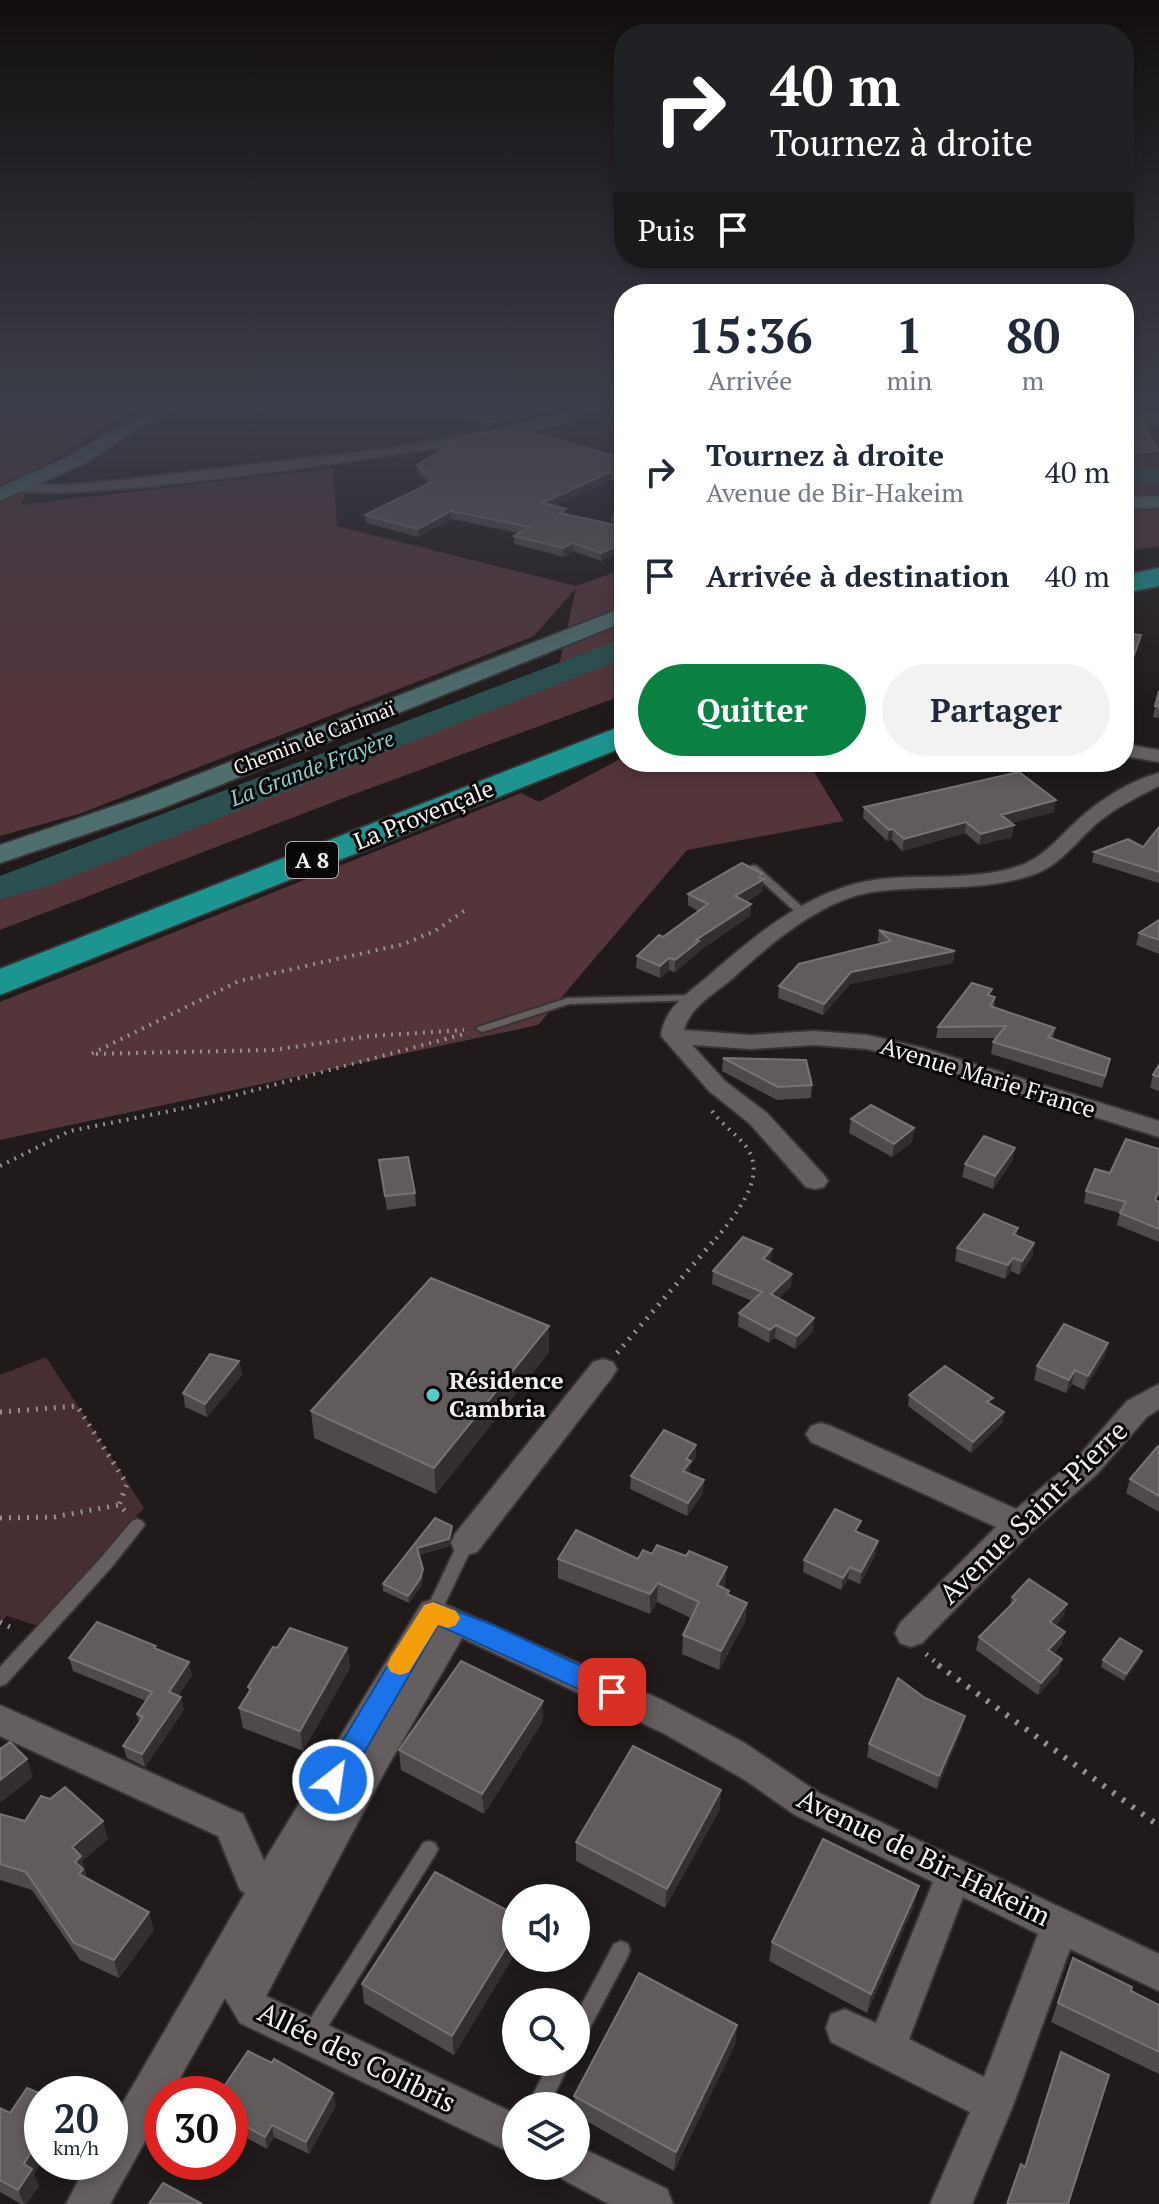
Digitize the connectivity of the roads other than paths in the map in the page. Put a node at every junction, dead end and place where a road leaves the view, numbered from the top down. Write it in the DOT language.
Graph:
graph roads {
  1 [pos="1159,558"];
  2 [pos="1134,563"];
  3 [pos="1159,577"];
  4 [pos="1134,582"];
  5 [pos="614,618"];
  6 [pos="614,712"];
  7 [pos="614,739"];
  8 [pos="1134,752"];
  9 [pos="1159,756"];
  10 [pos="1159,779"];
  11 [pos="0,854"];
  12 [pos="753,868"];
  13 [pos="805,915"];
  14 [pos="0,950"];
  15 [pos="0,983"];
  16 [pos="695,998"];
  17 [pos="482,1029"];
  18 [pos="672,1036"];
  19 [pos="1159,1129"];
  20 [pos="815,1181"];
  21 [pos="603,1369"];
  22 [pos="1159,1395"];
  23 [pos="821,1434"];
  24 [pos="1019,1524"];
  25 [pos="137,1525"];
  26 [pos="466,1543"];
  27 [pos="444,1616"];
  28 [pos="911,1633"];
  29 [pos="0,1679"];
  30 [pos="0,1720"];
  31 [pos="429,1849"];
  32 [pos="954,1874"];
  33 [pos="267,1889"];
  34 [pos="1060,1925"];
  35 [pos="621,1950"];
  36 [pos="1159,1973"];
  37 [pos="590,2008"];
  38 [pos="845,2028"];
  39 [pos="310,2037"];
  40 [pos="886,2048"];
  41 [pos="994,2103"];
  42 [pos="502,2128"];
  43 [pos="590,2172"];
  44 [pos="87,2204"];
  45 [pos="652,2204"];
  46 [pos="951,2204"];
  1 -- 2 [label="highway"];
  3 -- 4 [label="highway"];
  5 -- 11 [label="street, Chemin de Carimaï"];
  6 -- 14 [label="highway, La Provençale / A 8"];
  7 -- 15 [label="highway, La Provençale / A 8"];
  8 -- 9 [label="street"];
  10 -- 13 [label="street"];
  12 -- 13 [label="lane"];
  13 -- 16 [label="street"];
  16 -- 17 [label="lane"];
  16 -- 18 [label="street"];
  18 -- 19 [label="street, Avenue Marie France"];
  18 -- 20 [label="street"];
  21 -- 26 [label="street"];
  22 -- 24 [label="street, Avenue Saint-Pierre"];
  23 -- 24 [label="street"];
  24 -- 28 [label="street, Avenue Saint-Pierre"];
  25 -- 29 [label="lane"];
  26 -- 27 [label="lane"];
  27 -- 32 [label="street, Avenue de Bir-Hakeim"];
  27 -- 33 [label="street"];
  27 -- 39 [label="street, Allée des Colibris"];
  30 -- 33 [label="street"];
  31 -- 39 [label="lane"];
  32 -- 34 [label="street, Avenue de Bir-Hakeim"];
  32 -- 40 [label="street"];
  33 -- 44 [label="street"];
  34 -- 36 [label="street, Avenue de Bir-Hakeim"];
  34 -- 41 [label="street"];
  35 -- 37 [label="lane"];
  38 -- 40 [label="street"];
  39 -- 42 [label="street, Allée des Colibris"];
  40 -- 41 [label="street"];
  41 -- 46 [label="street"];
  43 -- 45 [label="street"];
}
